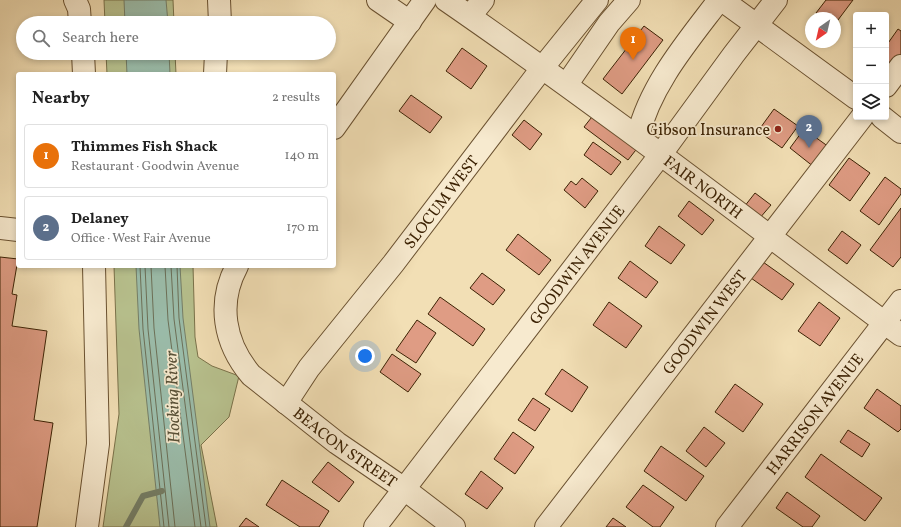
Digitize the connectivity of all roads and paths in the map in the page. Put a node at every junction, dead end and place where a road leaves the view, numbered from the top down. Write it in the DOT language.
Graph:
graph roads {
  1 [pos="75,0"];
  2 [pos="219,0"];
  3 [pos="378,0"];
  4 [pos="425,0"];
  5 [pos="446,0"];
  6 [pos="597,0"];
  7 [pos="629,0"];
  8 [pos="720,0"];
  9 [pos="776,0"];
  10 [pos="476,8"];
  11 [pos="80,16"];
  12 [pos="220,16"];
  13 [pos="410,22"];
  14 [pos="756,25"];
  15 [pos="83,60"];
  16 [pos="216,60"];
  17 [pos="901,66"];
  18 [pos="543,67"];
  19 [pos="84,72"];
  20 [pos="215,72"];
  21 [pos="567,84"];
  22 [pos="888,84"];
  23 [pos="853,96"];
  24 [pos="860,120"];
  25 [pos="886,120"];
  26 [pos="336,125"];
  27 [pos="901,132"];
  28 [pos="638,136"];
  29 [pos="661,154"];
  30 [pos="0,228"];
  31 [pos="16,230"];
  32 [pos="771,236"];
  33 [pos="94,268"];
  34 [pos="236,268"];
  35 [pos="901,301"];
  36 [pos="893,329"];
  37 [pos="286,403"];
  38 [pos="403,488"];
  39 [pos="87,527"];
  40 [pos="375,527"];
  41 [pos="454,527"];
  42 [pos="546,527"];
  43 [pos="727,527"];
  1 -- 11 [label="street"];
  2 -- 12 [label="street"];
  3 -- 13 [label="street"];
  4 -- 13 [label="street"];
  5 -- 10 [label="street, FAIR NORTH"];
  6 -- 18 [label="street, SLOCUM WEST"];
  7 -- 21 [label="street"];
  8 -- 14 [label="street"];
  8 -- 28 [label="street"];
  9 -- 14 [label="street, GOODWIN AVENUE"];
  10 -- 18 [label="street, FAIR NORTH"];
  13 -- 26 [label="street"];
  14 -- 23 [label="street"];
  14 -- 29 [label="street, GOODWIN AVENUE"];
  15 -- 19 [label="street"];
  16 -- 20 [label="street"];
  17 -- 22 [label="street"];
  18 -- 21 [label="street, FAIR NORTH"];
  18 -- 37 [label="street, SLOCUM WEST"];
  21 -- 28 [label="street, FAIR NORTH"];
  24 -- 32 [label="street, GOODWIN WEST"];
  25 -- 27 [label="street"];
  28 -- 29 [label="street, FAIR NORTH"];
  29 -- 32 [label="street, FAIR NORTH"];
  29 -- 38 [label="street, GOODWIN AVENUE"];
  30 -- 31 [label="street"];
  32 -- 36 [label="street, FAIR NORTH"];
  32 -- 42 [label="street, GOODWIN WEST"];
  33 -- 39 [label="street"];
  34 -- 37 [label="street, BEACON STREET"];
  35 -- 36 [label="street, HARRISON AVENUE"];
  36 -- 43 [label="street, HARRISON AVENUE"];
  37 -- 38 [label="street, BEACON STREET"];
  38 -- 40 [label="street, GOODWIN AVENUE"];
  38 -- 41 [label="street, BEACON STREET"];
}
